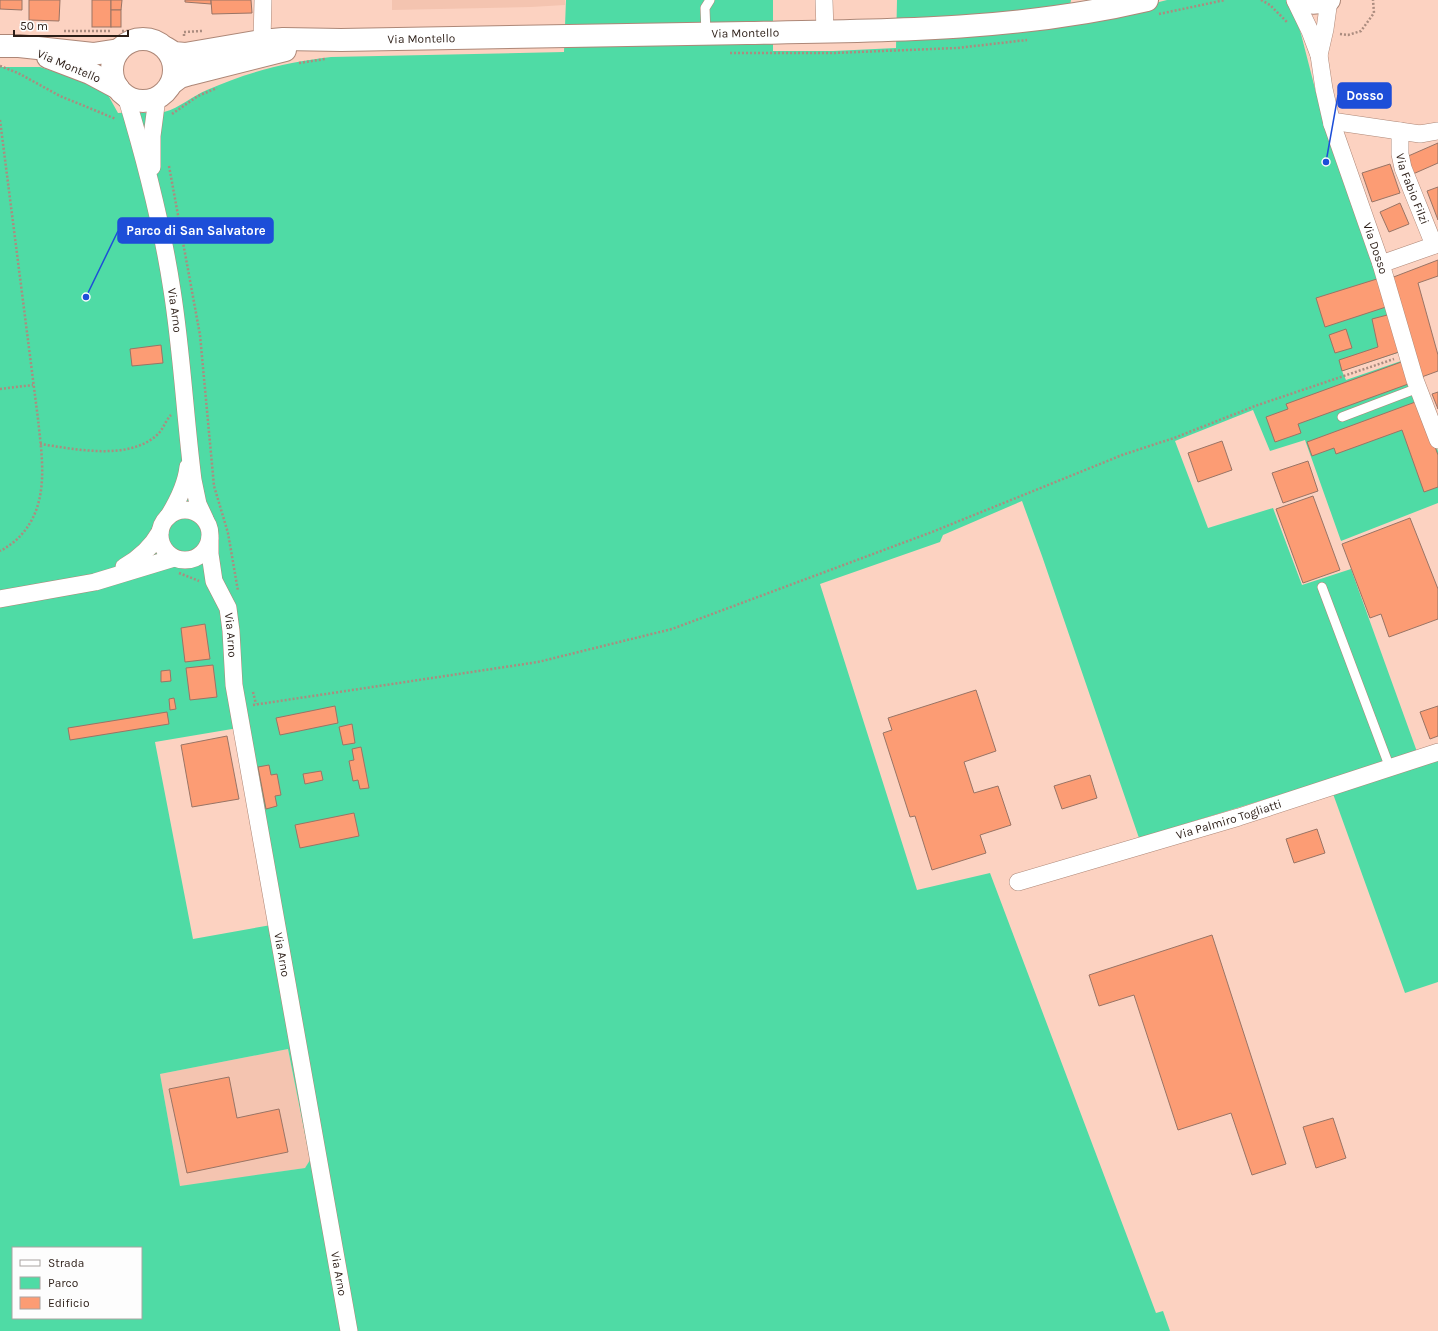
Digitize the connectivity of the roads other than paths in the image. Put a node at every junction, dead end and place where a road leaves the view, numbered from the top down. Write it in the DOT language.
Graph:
graph roads {
  1 [pos="263,0"];
  2 [pos="710,0"];
  3 [pos="824,0"];
  4 [pos="1296,0"];
  5 [pos="1329,0"];
  6 [pos="1151,7"];
  7 [pos="825,32"];
  8 [pos="706,34"];
  9 [pos="117,38"];
  10 [pos="163,40"];
  11 [pos="341,40"];
  12 [pos="262,41"];
  13 [pos="9,46"];
  14 [pos="1318,55"];
  15 [pos="181,78"];
  16 [pos="122,92"];
  17 [pos="155,108"];
  18 [pos="1332,124"];
  19 [pos="1400,131"];
  20 [pos="1438,131"];
  21 [pos="152,193"];
  22 [pos="1436,244"];
  23 [pos="1381,264"];
  24 [pos="1418,388"];
  25 [pos="1342,417"];
  26 [pos="1438,440"];
  27 [pos="189,453"];
  28 [pos="168,517"];
  29 [pos="205,519"];
  30 [pos="160,532"];
  31 [pos="210,538"];
  32 [pos="181,559"];
  33 [pos="214,580"];
  34 [pos="95,582"];
  35 [pos="1322,587"];
  36 [pos="0,600"];
  37 [pos="1438,752"];
  38 [pos="1390,768"];
  39 [pos="1018,882"];
  40 [pos="349,1331"];
  1 -- 12 [label="street"];
  2 -- 8 [label="lane"];
  3 -- 7 [label="street"];
  4 -- 5 [label="street"];
  4 -- 14 [label="street, Via Dosso"];
  5 -- 14 [label="street, Via Dosso"];
  6 -- 7 [label="street, Via Montello"];
  7 -- 8 [label="street, Via Montello"];
  8 -- 11 [label="street, Via Montello"];
  9 -- 10 [label="street, Via Montello"];
  9 -- 13 [label="street, Via Montello"];
  9 -- 16 [label="street"];
  10 -- 12 [label="street, Via Montello"];
  10 -- 15 [label="street"];
  11 -- 12 [label="street, Via Montello"];
  11 -- 15 [label="street, Via Montello"];
  12 -- 15 [label="street, Via Montello"];
  13 -- 16 [label="street, Via Montello"];
  14 -- 18 [label="street, Via Dosso"];
  15 -- 17 [label="street"];
  16 -- 17 [label="street, Via Montello"];
  16 -- 21 [label="street, Via Arno"];
  17 -- 21 [label="street, Via Arno"];
  18 -- 19 [label="street"];
  18 -- 23 [label="street, Via Dosso"];
  19 -- 20 [label="street"];
  19 -- 22 [label="street, Via Fabio Filzi"];
  21 -- 27 [label="street, Via Arno"];
  22 -- 23 [label="street"];
  23 -- 24 [label="street, Via Dosso"];
  24 -- 25 [label="lane"];
  24 -- 26 [label="street, Via Dosso"];
  27 -- 28 [label="street, Via Arno"];
  27 -- 29 [label="street, Via Arno"];
  28 -- 29 [label="street"];
  28 -- 30 [label="street"];
  29 -- 31 [label="street"];
  30 -- 32 [label="street"];
  30 -- 34 [label="street"];
  31 -- 32 [label="street"];
  31 -- 33 [label="street, Via Arno"];
  32 -- 33 [label="street, Via Arno"];
  32 -- 34 [label="street"];
  33 -- 40 [label="street, Via Arno"];
  34 -- 36 [label="street"];
  35 -- 38 [label="lane"];
  37 -- 38 [label="street, Via Palmiro Togliatti"];
  38 -- 39 [label="street, Via Palmiro Togliatti"];
}
